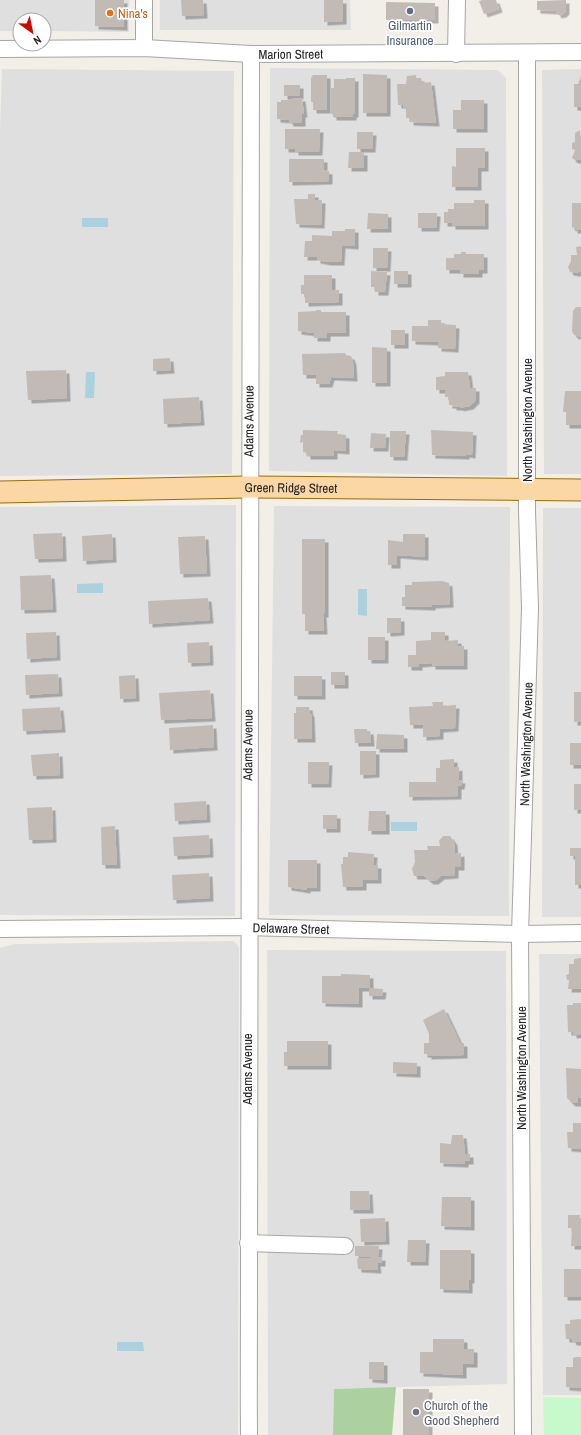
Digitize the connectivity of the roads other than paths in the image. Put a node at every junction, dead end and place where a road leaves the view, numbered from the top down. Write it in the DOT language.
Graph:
graph roads {
  1 [pos="144,0"];
  2 [pos="457,0"];
  3 [pos="144,48"];
  4 [pos="0,49"];
  5 [pos="581,52"];
  6 [pos="527,53"];
  7 [pos="251,54"];
  8 [pos="456,54"];
  9 [pos="247,488"];
  10 [pos="527,489"];
  11 [pos="581,490"];
  12 [pos="0,492"];
  13 [pos="246,927"];
  14 [pos="0,929"];
  15 [pos="581,933"];
  16 [pos="520,934"];
  17 [pos="248,1244"];
  18 [pos="345,1246"];
  19 [pos="249,1435"];
  20 [pos="523,1435"];
  1 -- 3 [label="street"];
  2 -- 8 [label="street"];
  3 -- 4 [label="street, Marion Street"];
  3 -- 7 [label="street, Marion Street"];
  5 -- 6 [label="street, Marion Street"];
  6 -- 8 [label="street, Marion Street"];
  6 -- 10 [label="street, North Washington Avenue"];
  7 -- 8 [label="street, Marion Street"];
  7 -- 9 [label="street, Adams Avenue"];
  9 -- 10 [label="main road, Green Ridge Street"];
  9 -- 12 [label="main road, Green Ridge Street"];
  9 -- 13 [label="street, Adams Avenue"];
  10 -- 11 [label="main road, Green Ridge Street"];
  10 -- 16 [label="street, North Washington Avenue"];
  13 -- 14 [label="street, Delaware Street"];
  13 -- 16 [label="street, Delaware Street"];
  13 -- 17 [label="street, Adams Avenue"];
  15 -- 16 [label="street, Delaware Street"];
  16 -- 20 [label="street, North Washington Avenue"];
  17 -- 18 [label="street"];
  17 -- 19 [label="street, Adams Avenue"];
}
